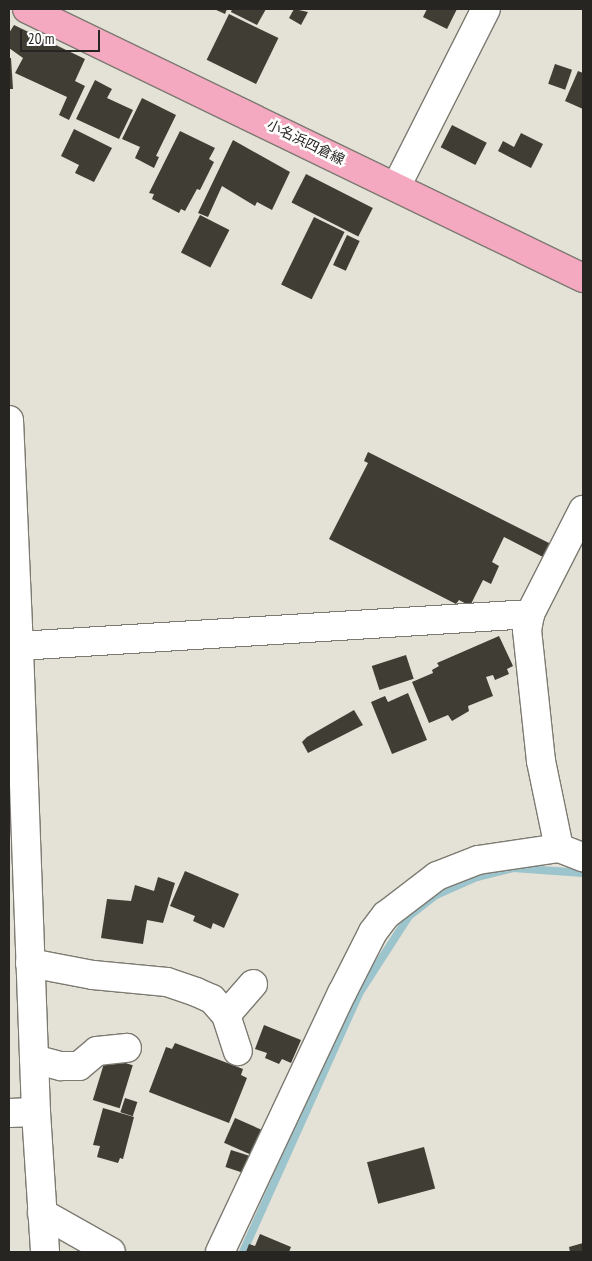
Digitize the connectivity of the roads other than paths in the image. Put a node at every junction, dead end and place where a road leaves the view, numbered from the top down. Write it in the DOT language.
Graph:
graph roads {
  1 [pos="27,9"];
  2 [pos="486,9"];
  3 [pos="397,186"];
  4 [pos="583,278"];
  5 [pos="9,420"];
  6 [pos="583,510"];
  7 [pos="530,614"];
  8 [pos="14,647"];
  9 [pos="571,852"];
  10 [pos="30,963"];
  11 [pos="253,984"];
  12 [pos="226,1015"];
  13 [pos="127,1048"];
  14 [pos="238,1051"];
  15 [pos="34,1059"];
  16 [pos="36,1112"];
  17 [pos="9,1113"];
  18 [pos="42,1213"];
  19 [pos="45,1252"];
  20 [pos="111,1252"];
  21 [pos="220,1252"];
  1 -- 3 [label="main road, 小名浜四倉線"];
  2 -- 3 [label="street"];
  3 -- 4 [label="main road, 小名浜四倉線"];
  5 -- 8 [label="street"];
  6 -- 7 [label="street"];
  7 -- 8 [label="street"];
  7 -- 9 [label="street"];
  8 -- 10 [label="street"];
  9 -- 21 [label="street"];
  10 -- 12 [label="street"];
  10 -- 15 [label="street"];
  11 -- 12 [label="street"];
  12 -- 14 [label="street"];
  13 -- 15 [label="street"];
  15 -- 16 [label="street"];
  16 -- 17 [label="street"];
  16 -- 18 [label="street"];
  18 -- 19 [label="street"];
  18 -- 20 [label="street"];
}
